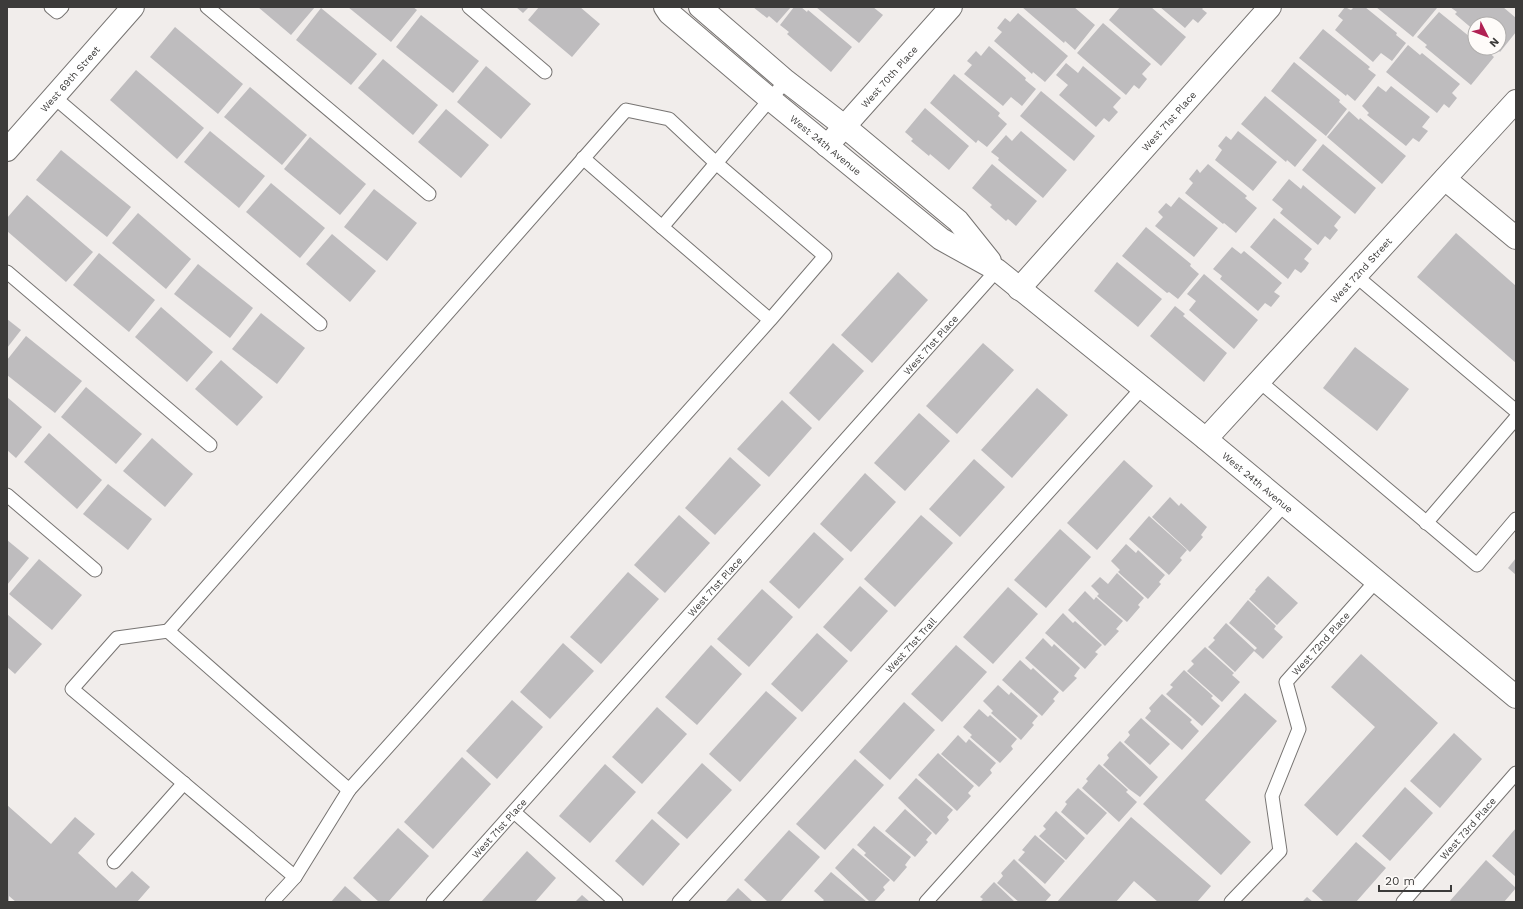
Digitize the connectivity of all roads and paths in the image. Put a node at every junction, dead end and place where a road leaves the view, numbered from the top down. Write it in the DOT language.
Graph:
graph roads {
  1 [pos="51,7"];
  2 [pos="62,7"];
  3 [pos="133,7"];
  4 [pos="207,7"];
  5 [pos="468,7"];
  6 [pos="665,7"];
  7 [pos="700,7"];
  8 [pos="951,7"];
  9 [pos="1270,7"];
  10 [pos="545,72"];
  11 [pos="786,81"];
  12 [pos="54,97"];
  13 [pos="770,100"];
  14 [pos="1516,100"];
  15 [pos="844,126"];
  16 [pos="827,146"];
  17 [pos="7,150"];
  18 [pos="583,158"];
  19 [pos="716,163"];
  20 [pos="1445,179"];
  21 [pos="429,194"];
  22 [pos="662,227"];
  23 [pos="1516,238"];
  24 [pos="997,270"];
  25 [pos="7,272"];
  26 [pos="1356,276"];
  27 [pos="1019,289"];
  28 [pos="770,320"];
  29 [pos="320,324"];
  30 [pos="1260,381"];
  31 [pos="1142,388"];
  32 [pos="1516,411"];
  33 [pos="1516,418"];
  34 [pos="1206,439"];
  35 [pos="210,445"];
  36 [pos="7,495"];
  37 [pos="1284,505"];
  38 [pos="1516,518"];
  39 [pos="1426,523"];
  40 [pos="95,570"];
  41 [pos="1376,581"];
  42 [pos="168,630"];
  43 [pos="1516,697"];
  44 [pos="1516,773"];
  45 [pos="184,783"];
  46 [pos="349,790"];
  47 [pos="514,812"];
  48 [pos="114,862"];
  49 [pos="295,877"];
  50 [pos="272,902"];
  51 [pos="433,902"];
  52 [pos="616,902"];
  53 [pos="680,902"];
  54 [pos="926,902"];
  55 [pos="1231,902"];
  56 [pos="1403,902"];
  1 -- 2 [label="lane"];
  3 -- 12 [label="street, West 69th Street"];
  4 -- 21 [label="lane"];
  5 -- 10 [label="lane"];
  6 -- 13 [label="street, West 24th Avenue"];
  7 -- 11 [label="street, West 24th Avenue"];
  8 -- 15 [label="street, West 70th Place"];
  9 -- 27 [label="street, West 71st Place"];
  11 -- 13 [label="lane"];
  11 -- 15 [label="street, West 24th Avenue"];
  12 -- 17 [label="street, West 69th Street"];
  12 -- 29 [label="lane"];
  13 -- 16 [label="street, West 24th Avenue"];
  13 -- 19 [label="lane"];
  14 -- 20 [label="street, West 72nd Street"];
  15 -- 16 [label="street, West 70th Place"];
  15 -- 24 [label="street, West 24th Avenue"];
  16 -- 24 [label="street, West 24th Avenue"];
  18 -- 19 [label="lane"];
  18 -- 22 [label="lane"];
  18 -- 42 [label="lane"];
  19 -- 22 [label="lane"];
  19 -- 28 [label="lane"];
  20 -- 23 [label="street"];
  20 -- 26 [label="street, West 72nd Street"];
  22 -- 28 [label="lane"];
  24 -- 27 [label="street, West 24th Avenue"];
  24 -- 47 [label="lane, West 71st Place"];
  25 -- 35 [label="lane"];
  26 -- 30 [label="street, West 72nd Street"];
  26 -- 32 [label="lane"];
  27 -- 31 [label="street, West 24th Avenue"];
  28 -- 46 [label="lane"];
  30 -- 34 [label="street, West 72nd Street"];
  30 -- 39 [label="lane"];
  31 -- 34 [label="street, West 24th Avenue"];
  31 -- 53 [label="lane, West 71st Trail"];
  33 -- 39 [label="lane"];
  34 -- 37 [label="street, West 24th Avenue"];
  36 -- 40 [label="lane"];
  37 -- 41 [label="street, West 24th Avenue"];
  37 -- 54 [label="lane"];
  38 -- 39 [label="lane"];
  41 -- 43 [label="street, West 24th Avenue"];
  41 -- 55 [label="lane, West 72nd Place"];
  42 -- 45 [label="lane"];
  42 -- 46 [label="lane"];
  44 -- 56 [label="lane, West 73rd Place"];
  45 -- 48 [label="lane"];
  45 -- 49 [label="lane"];
  46 -- 49 [label="lane"];
  47 -- 51 [label="lane, West 71st Place"];
  47 -- 52 [label="lane"];
  49 -- 50 [label="lane"];
}
